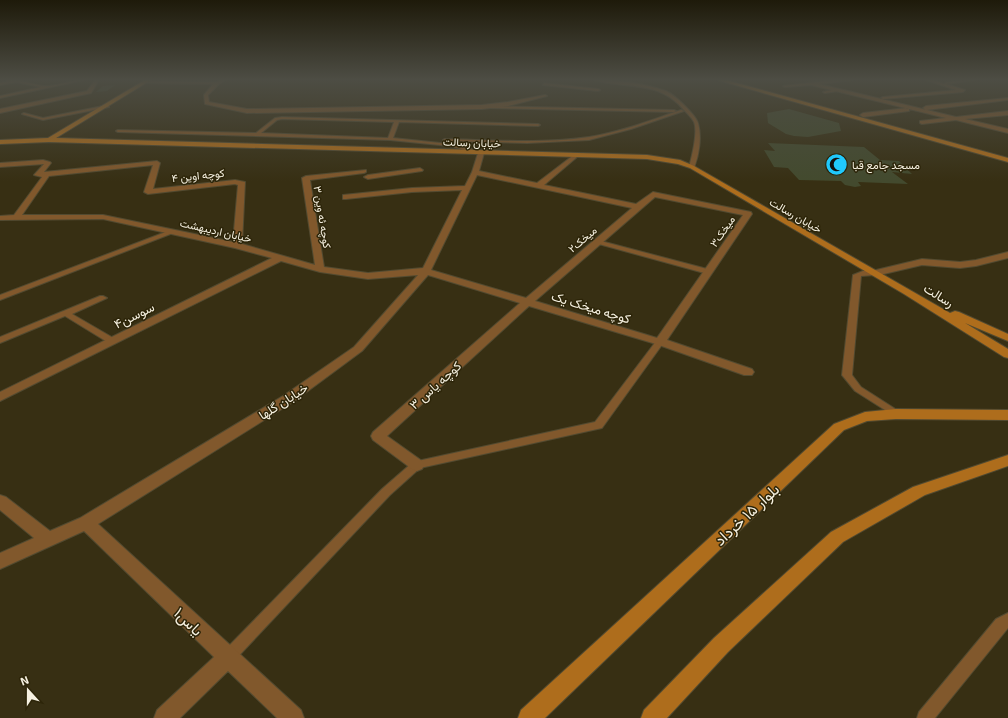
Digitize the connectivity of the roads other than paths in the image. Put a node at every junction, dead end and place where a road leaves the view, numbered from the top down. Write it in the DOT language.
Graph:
graph roads {
  1 [pos="24,114"];
  2 [pos="70,114"];
  3 [pos="95,114"];
  4 [pos="674,114"];
  5 [pos="690,114"];
  6 [pos="840,114"];
  7 [pos="858,114"];
  8 [pos="876,114"];
  9 [pos="936,114"];
  10 [pos="1003,114"];
  11 [pos="863,115"];
  12 [pos="956,118"];
  13 [pos="397,121"];
  14 [pos="922,122"];
  15 [pos="78,123"];
  16 [pos="538,125"];
  17 [pos="118,131"];
  18 [pos="1008,131"];
  19 [pos="257,134"];
  20 [pos="390,139"];
  21 [pos="49,140"];
  22 [pos="0,141"];
  23 [pos="102,141"];
  24 [pos="481,153"];
  25 [pos="1008,154"];
  26 [pos="575,156"];
  27 [pos="1008,160"];
  28 [pos="0,165"];
  29 [pos="692,167"];
  30 [pos="420,170"];
  31 [pos="475,172"];
  32 [pos="47,174"];
  33 [pos="371,179"];
  34 [pos="538,186"];
  35 [pos="466,188"];
  36 [pos="652,194"];
  37 [pos="346,197"];
  38 [pos="638,207"];
  39 [pos="17,217"];
  40 [pos="0,218"];
  41 [pos="172,232"];
  42 [pos="597,242"];
  43 [pos="237,246"];
  44 [pos="1008,255"];
  45 [pos="280,258"];
  46 [pos="320,269"];
  47 [pos="426,271"];
  48 [pos="708,272"];
  49 [pos="875,273"];
  50 [pos="908,292"];
  51 [pos="0,298"];
  52 [pos="103,298"];
  53 [pos="526,302"];
  54 [pos="65,313"];
  55 [pos="1008,338"];
  56 [pos="0,340"];
  57 [pos="112,341"];
  58 [pos="660,342"];
  59 [pos="1008,354"];
  60 [pos="748,372"];
  61 [pos="0,397"];
  62 [pos="896,414"];
  63 [pos="1008,415"];
  64 [pos="1008,460"];
  65 [pos="417,466"];
  66 [pos="0,501"];
  67 [pos="86,524"];
  68 [pos="48,540"];
  69 [pos="0,561"];
  70 [pos="1006,625"];
  71 [pos="227,658"];
  72 [pos="165,718"];
  73 [pos="293,718"];
  74 [pos="529,718"];
  75 [pos="652,718"];
  76 [pos="925,718"];
  1 -- 2 [label="lane"];
  3 -- 15 [label="street"];
  4 -- 20 [label="lane"];
  5 -- 29 [label="lane"];
  6 -- 27 [label="street"];
  7 -- 11 [label="street"];
  8 -- 11 [label="street"];
  9 -- 12 [label="street"];
  10 -- 12 [label="street"];
  11 -- 25 [label="street"];
  12 -- 14 [label="street"];
  12 -- 18 [label="street"];
  13 -- 16 [label="lane"];
  13 -- 19 [label="lane"];
  13 -- 20 [label="lane"];
  15 -- 21 [label="street"];
  15 -- 22 [label="street"];
  15 -- 23 [label="street"];
  17 -- 19 [label="lane"];
  19 -- 20 [label="lane"];
  20 -- 24 [label="lane"];
  21 -- 22 [label="street, خیابان رسالت"];
  21 -- 23 [label="street, خیابان رسالت"];
  23 -- 24 [label="street, خیابان رسالت"];
  24 -- 26 [label="street, خیابان رسالت"];
  24 -- 31 [label="street, خیابان گلها"];
  26 -- 29 [label="street, خیابان رسالت"];
  26 -- 34 [label="street"];
  28 -- 32 [label="street"];
  29 -- 49 [label="street, خیابان رسالت"];
  30 -- 33 [label="street"];
  31 -- 34 [label="street"];
  31 -- 35 [label="street, خیابان گلها"];
  32 -- 39 [label="street"];
  32 -- 43 [label="street, کوچه اوین ۴"];
  33 -- 35 [label="street"];
  33 -- 37 [label="street"];
  33 -- 46 [label="street, کوچه ئه وین ۳"];
  34 -- 38 [label="street"];
  35 -- 47 [label="street, خیابان گلها"];
  36 -- 38 [label="street, میخک۲"];
  36 -- 48 [label="street, میخک۳"];
  38 -- 42 [label="street, میخک۲"];
  39 -- 40 [label="street, خیابان اردیبهشت"];
  39 -- 41 [label="street, خیابان اردیبهشت"];
  41 -- 43 [label="street, خیابان اردیبهشت"];
  41 -- 51 [label="lane"];
  42 -- 48 [label="lane"];
  42 -- 53 [label="street, میخک۲"];
  43 -- 45 [label="street, خیابان اردیبهشت"];
  44 -- 49 [label="street"];
  45 -- 46 [label="street, خیابان اردیبهشت"];
  45 -- 57 [label="street, سوسن۴"];
  46 -- 47 [label="street, خیابان اردیبهشت"];
  47 -- 53 [label="street, کوچه میخک یک"];
  47 -- 67 [label="street, خیابان گلها"];
  48 -- 58 [label="street, میخک۳"];
  49 -- 50 [label="street, خیابان رسالت"];
  49 -- 62 [label="lane"];
  50 -- 55 [label="street, رسالت"];
  50 -- 59 [label="street, رسالت"];
  52 -- 54 [label="lane"];
  53 -- 58 [label="street, کوچه میخک یک"];
  53 -- 65 [label="street, کوچه یاس ۳"];
  54 -- 56 [label="lane"];
  54 -- 57 [label="lane"];
  57 -- 61 [label="street, سوسن۴"];
  58 -- 60 [label="street, کوچه میخک یک"];
  58 -- 65 [label="lane"];
  62 -- 63 [label="street, بلوار ۱۵ خرداد"];
  62 -- 74 [label="street, بلوار ۱۵ خرداد"];
  64 -- 75 [label="street"];
  65 -- 71 [label="lane"];
  66 -- 68 [label="street"];
  67 -- 68 [label="street, خیابان گلها"];
  67 -- 71 [label="street, یاس۱"];
  68 -- 69 [label="street, خیابان گلها"];
  70 -- 76 [label="lane"];
  71 -- 72 [label="street"];
  71 -- 73 [label="street, یاس۱"];
}
